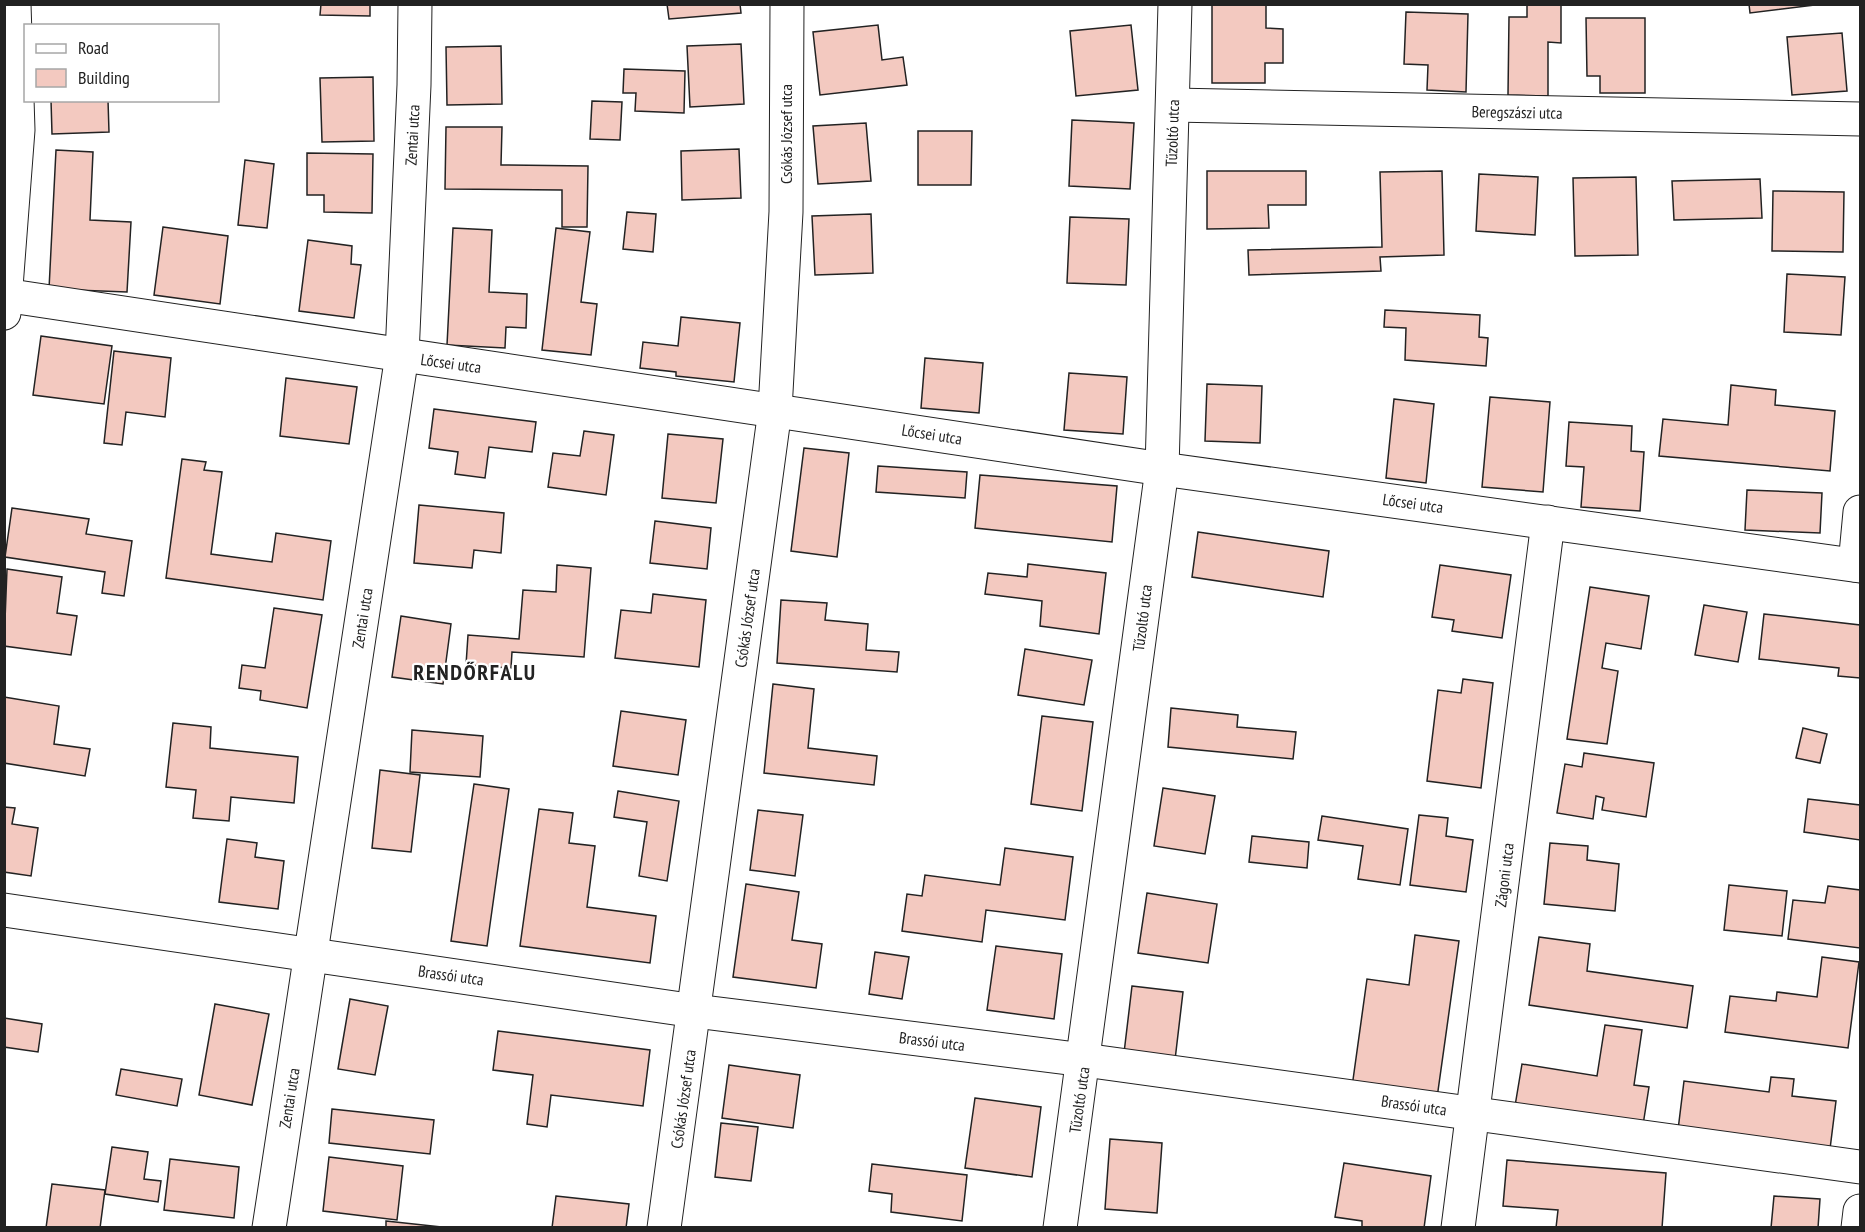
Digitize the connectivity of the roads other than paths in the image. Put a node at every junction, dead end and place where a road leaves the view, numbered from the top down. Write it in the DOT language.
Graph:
graph roads {
  1 [pos="14,4"];
  2 [pos="415,4"];
  3 [pos="787,4"];
  4 [pos="1175,4"];
  5 [pos="1173,105"];
  6 [pos="1860,119"];
  7 [pos="5,301"];
  8 [pos="402,355"];
  9 [pos="775,410"];
  10 [pos="1162,469"];
  11 [pos="1860,512"];
  12 [pos="1548,522"];
  13 [pos="1858,566"];
  14 [pos="4,910"];
  15 [pos="310,954"];
  16 [pos="695,1011"];
  17 [pos="1084,1060"];
  18 [pos="1474,1113"];
  19 [pos="1860,1167"];
  20 [pos="1860,1211"];
  21 [pos="269,1227"];
  22 [pos="664,1227"];
  23 [pos="1060,1227"];
  24 [pos="1458,1227"];
  25 [pos="1858,1227"];
  1 -- 7 [label="street"];
  2 -- 8 [label="street, Zentai utca"];
  3 -- 9 [label="street, Csókás József utca"];
  4 -- 5 [label="street, Tűzoltó utca"];
  5 -- 6 [label="street, Beregszászi utca"];
  5 -- 10 [label="street, Tűzoltó utca"];
  7 -- 8 [label="street, Lőcsei utca"];
  8 -- 9 [label="street, Lőcsei utca"];
  8 -- 15 [label="street, Zentai utca"];
  9 -- 10 [label="street, Lőcsei utca"];
  9 -- 16 [label="street, Csókás József utca"];
  10 -- 12 [label="street, Lőcsei utca"];
  10 -- 17 [label="street, Tűzoltó utca"];
  11 -- 13 [label="street"];
  12 -- 13 [label="street, Lőcsei utca"];
  12 -- 18 [label="street, Zágoni utca"];
  14 -- 15 [label="street, Brassói utca"];
  15 -- 16 [label="street, Brassói utca"];
  15 -- 21 [label="street, Zentai utca"];
  16 -- 17 [label="street, Brassói utca"];
  16 -- 22 [label="street, Csókás József utca"];
  17 -- 18 [label="street, Brassói utca"];
  17 -- 23 [label="street, Tűzoltó utca"];
  18 -- 19 [label="street, Brassói utca"];
  18 -- 24 [label="street, Zágoni utca"];
  20 -- 25 [label="street"];
}
